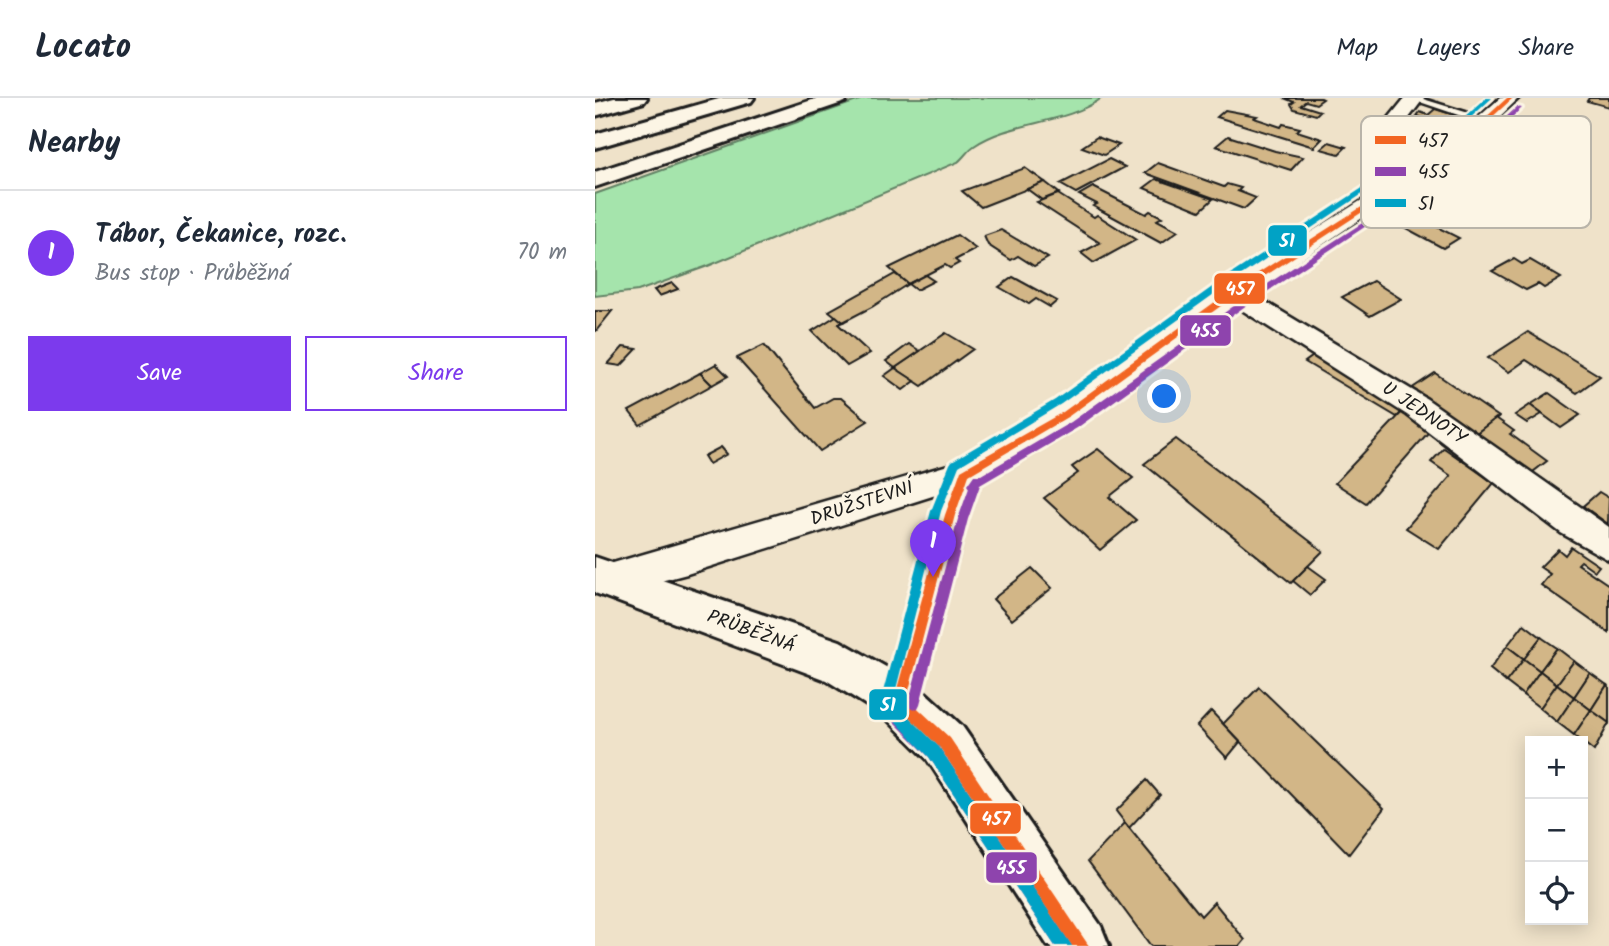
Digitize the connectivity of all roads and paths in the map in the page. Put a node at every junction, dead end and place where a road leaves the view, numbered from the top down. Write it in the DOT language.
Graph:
graph roads {
  1 [pos="637,98"];
  2 [pos="744,98"];
  3 [pos="838,98"];
  4 [pos="1415,98"];
  5 [pos="1510,98"];
  6 [pos="595,110"];
  7 [pos="1399,116"];
  8 [pos="1470,116"];
  9 [pos="1490,116"];
  10 [pos="595,141"];
  11 [pos="595,180"];
  12 [pos="1361,210"];
  13 [pos="1233,293"];
  14 [pos="965,473"];
  15 [pos="1609,545"];
  16 [pos="601,577"];
  17 [pos="900,700"];
  18 [pos="1081,946"];
  1 -- 6 [label="main road"];
  2 -- 10 [label="main road"];
  3 -- 11 [label="main road"];
  4 -- 7 [label="street"];
  4 -- 8 [label="lane"];
  5 -- 9 [label="street, DRUŽSTEVNÍ"];
  12 -- 13 [label="street, DRUŽSTEVNÍ"];
  13 -- 14 [label="street, DRUŽSTEVNÍ"];
  13 -- 15 [label="street, U JEDNOTY"];
  14 -- 16 [label="street, DRUŽSTEVNÍ"];
  14 -- 17 [label="street"];
  16 -- 17 [label="main road, PRŮBĚŽNÁ"];
  17 -- 18 [label="main road, PRŮBĚŽNÁ"];
}
